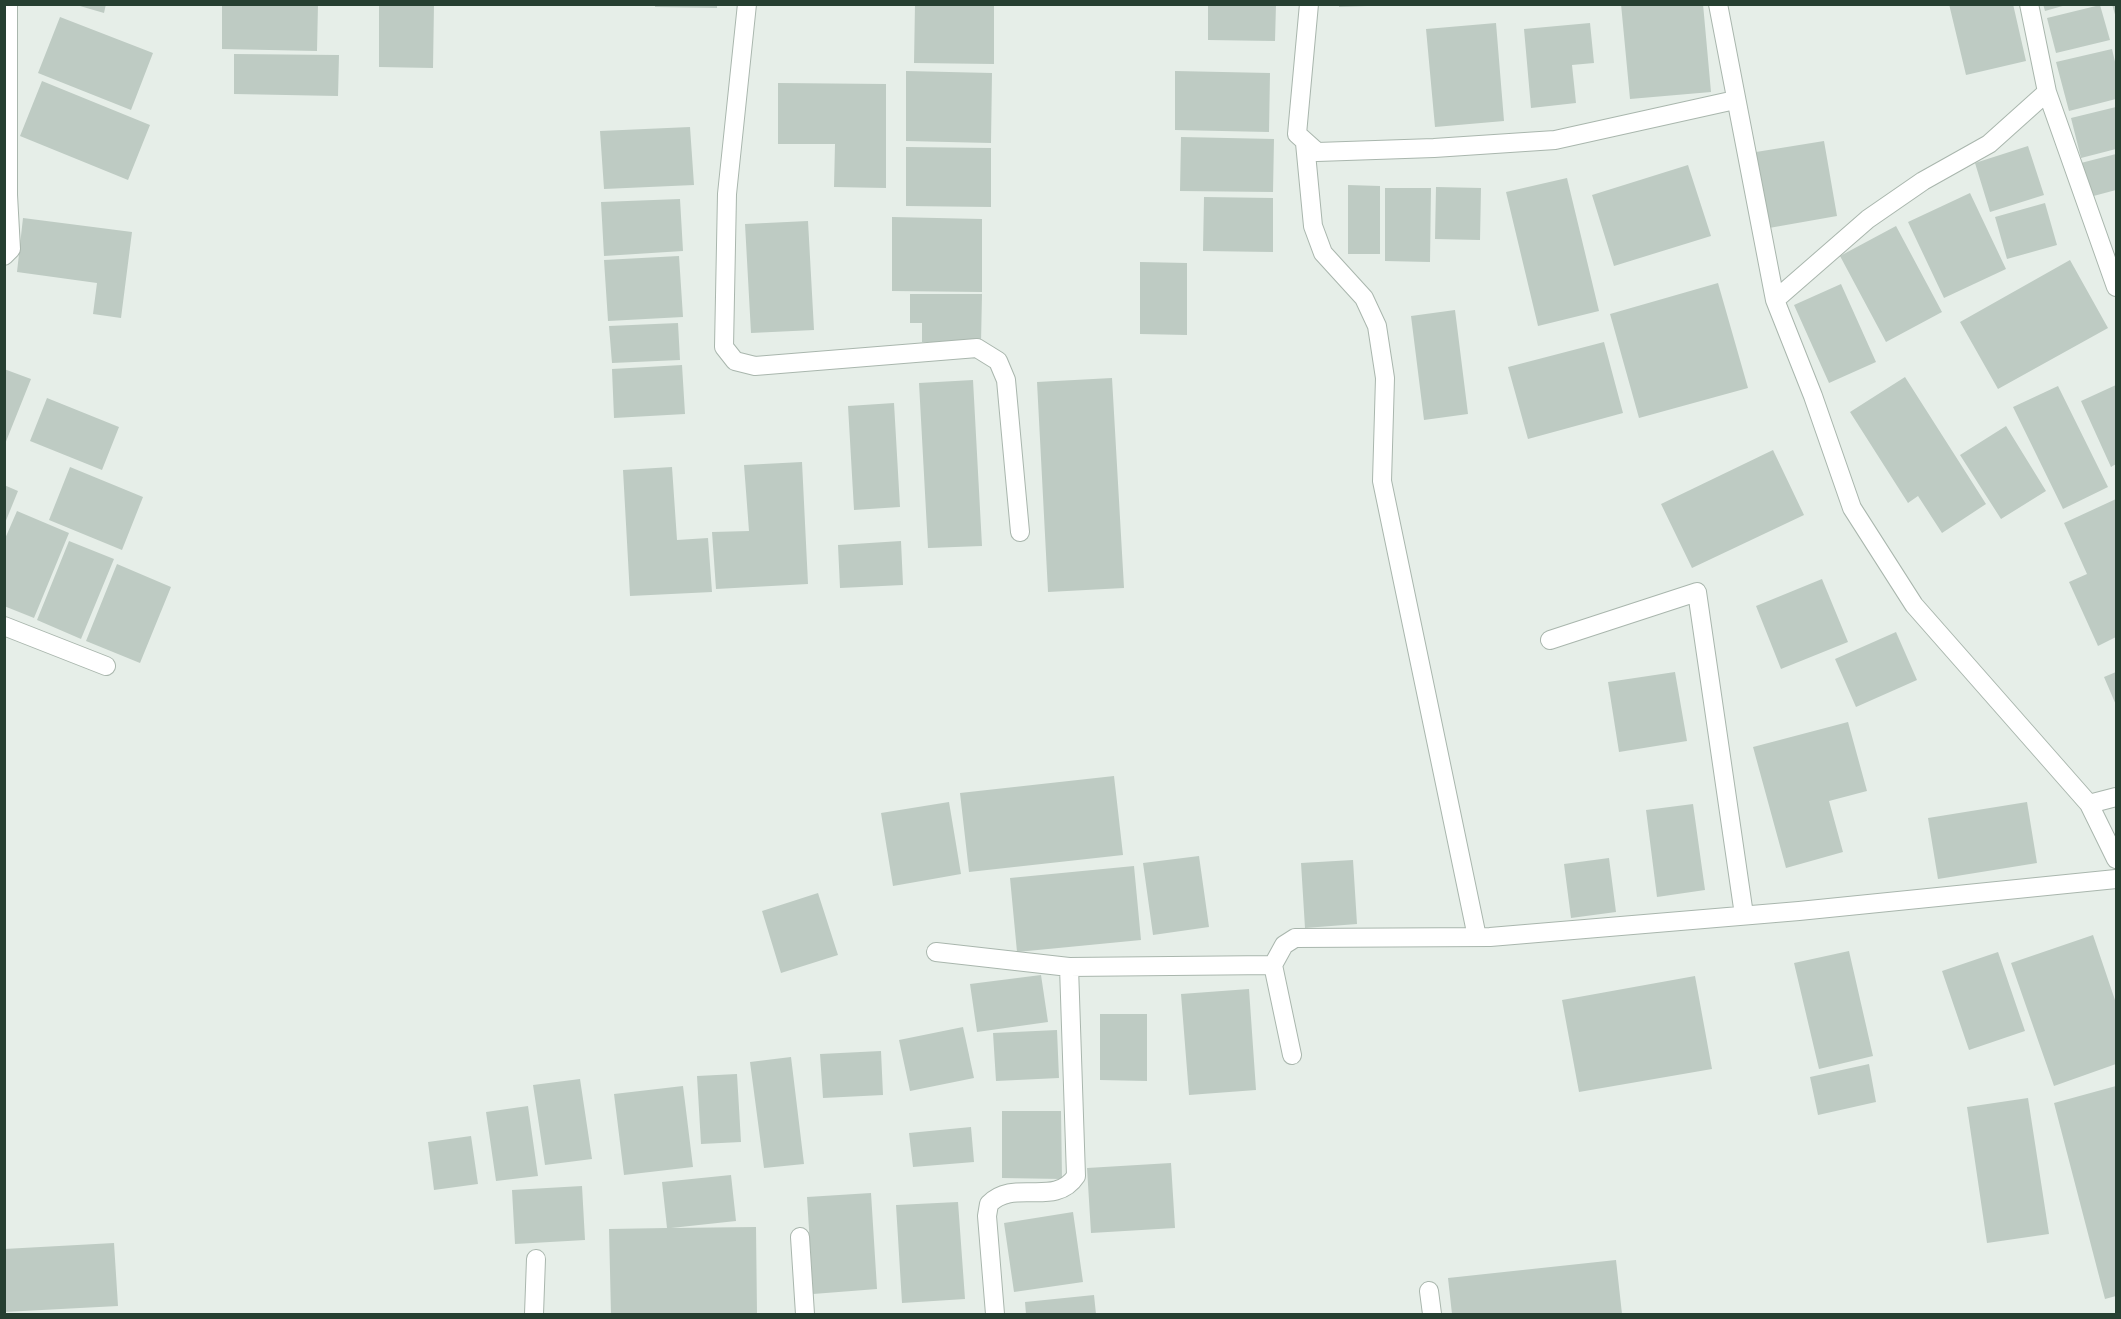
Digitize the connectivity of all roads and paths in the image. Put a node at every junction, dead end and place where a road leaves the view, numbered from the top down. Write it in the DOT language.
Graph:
graph roads {
  1 [pos="8,4"];
  2 [pos="747,4"];
  3 [pos="1309,4"];
  4 [pos="1718,4"];
  5 [pos="2028,4"];
  6 [pos="2047,92"];
  7 [pos="1735,100"];
  8 [pos="1305,143"];
  9 [pos="4,256"];
  10 [pos="2116,287"];
  11 [pos="1775,300"];
  12 [pos="1020,532"];
  13 [pos="4,626"];
  14 [pos="1550,640"];
  15 [pos="106,666"];
  16 [pos="2116,797"];
  17 [pos="2089,804"];
  18 [pos="2116,859"];
  19 [pos="2116,879"];
  20 [pos="1744,915"];
  21 [pos="1477,937"];
  22 [pos="936,952"];
  23 [pos="1273,965"];
  24 [pos="1070,968"];
  25 [pos="1292,1055"];
  26 [pos="800,1237"];
  27 [pos="536,1259"];
  28 [pos="1430,1291"];
  29 [pos="534,1314"];
  30 [pos="805,1314"];
  31 [pos="995,1314"];
  32 [pos="1432,1314"];
  1 -- 9 [label="street"];
  2 -- 12 [label="street"];
  3 -- 8 [label="street"];
  4 -- 7 [label="street"];
  5 -- 6 [label="street"];
  6 -- 10 [label="street"];
  6 -- 11 [label="street"];
  7 -- 8 [label="street"];
  7 -- 11 [label="street"];
  8 -- 21 [label="street"];
  11 -- 17 [label="street"];
  13 -- 15 [label="street"];
  14 -- 20 [label="street"];
  16 -- 17 [label="street"];
  17 -- 18 [label="street"];
  19 -- 20 [label="street"];
  20 -- 21 [label="street"];
  21 -- 23 [label="street"];
  22 -- 24 [label="street"];
  23 -- 24 [label="street"];
  23 -- 25 [label="street"];
  24 -- 31 [label="street"];
  26 -- 30 [label="street"];
  27 -- 29 [label="street"];
  28 -- 32 [label="street"];
}
